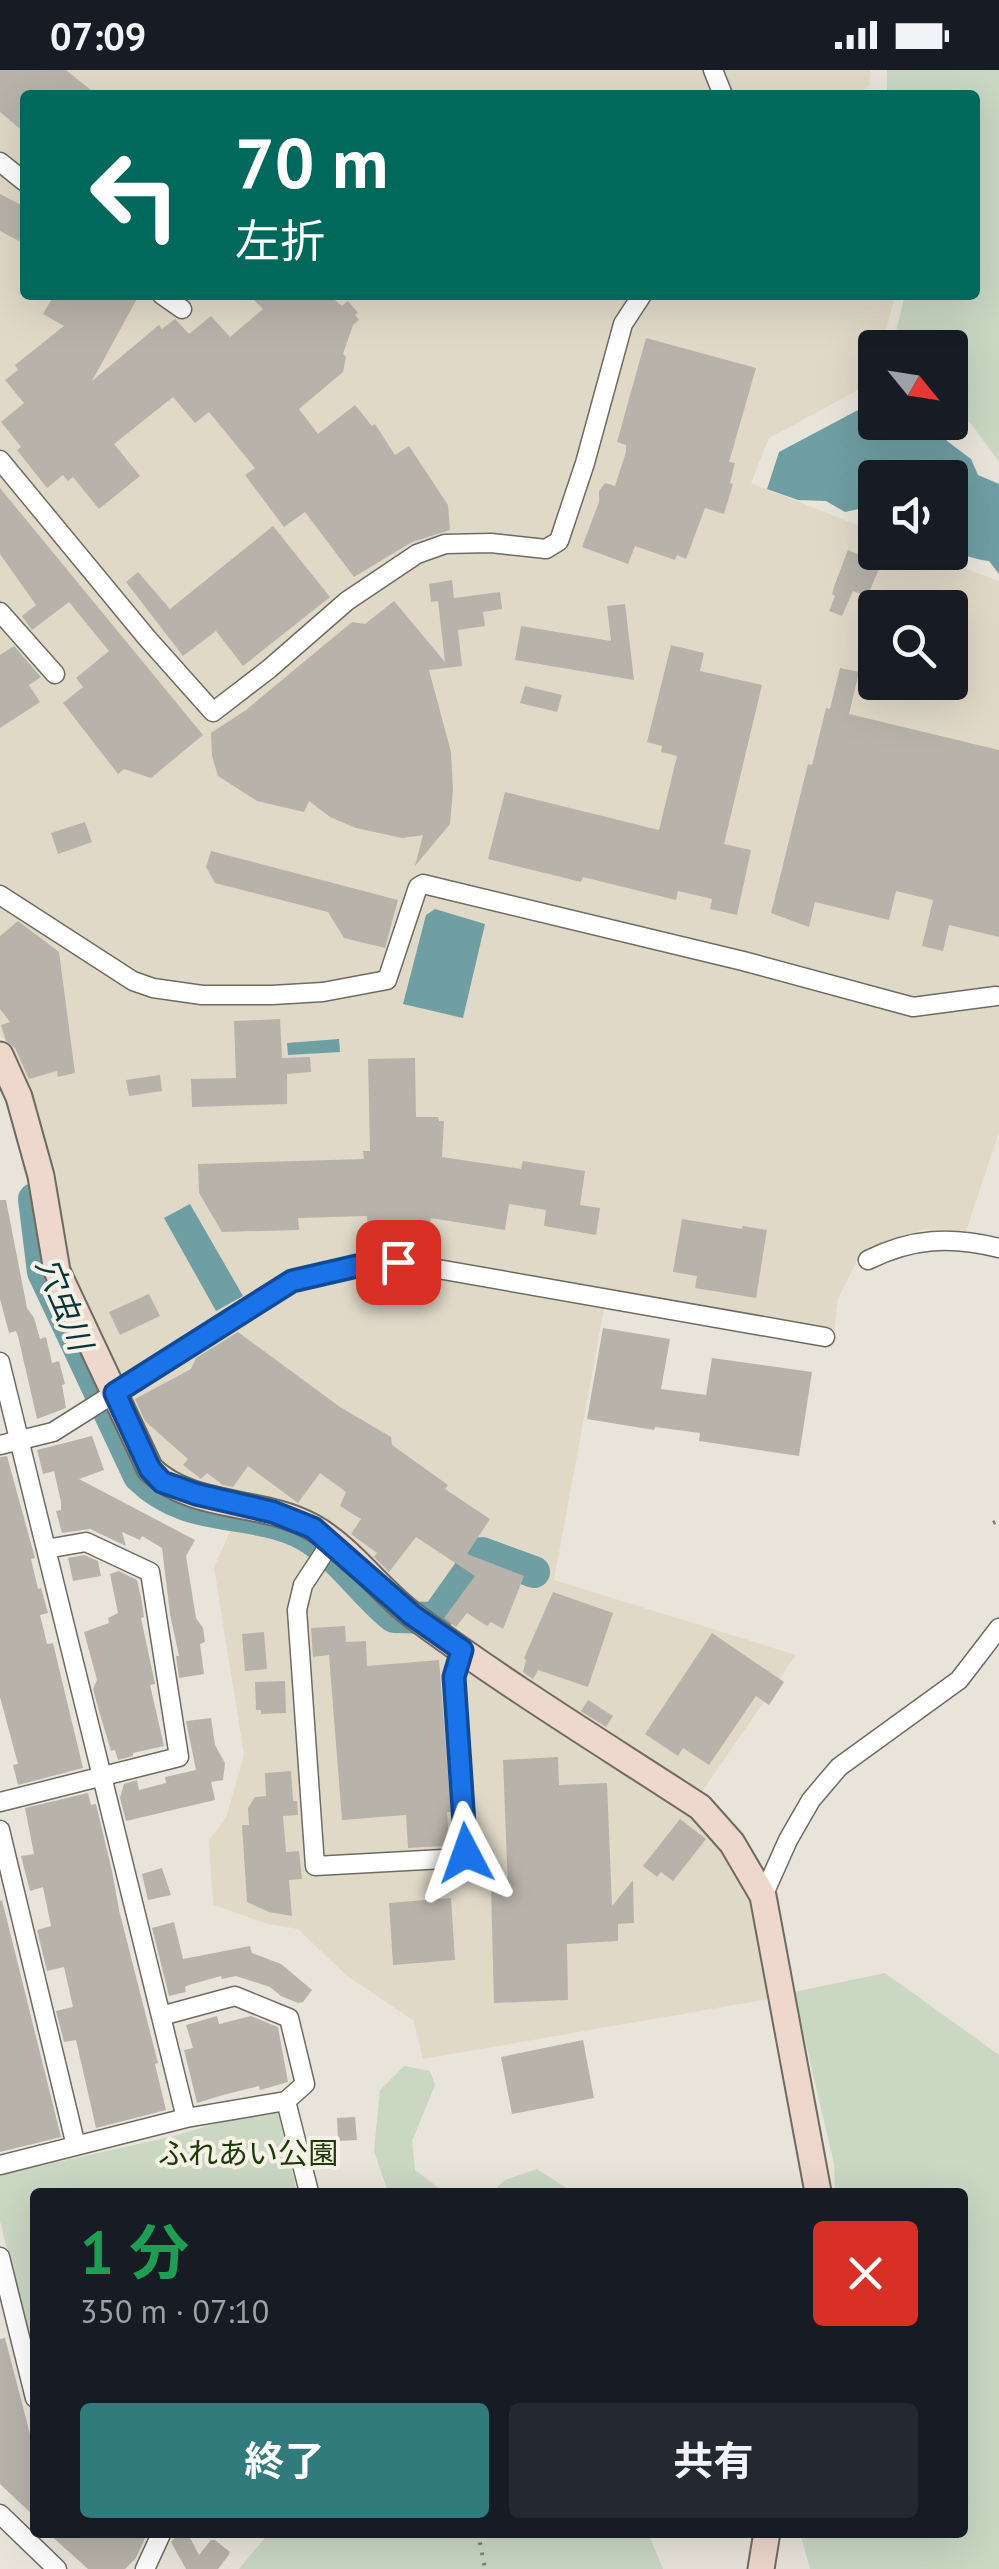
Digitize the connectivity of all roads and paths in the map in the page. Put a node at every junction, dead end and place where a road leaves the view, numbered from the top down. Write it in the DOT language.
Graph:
graph roads {
  1 [pos="0,162"];
  2 [pos="20,178"];
  3 [pos="169,300"];
  4 [pos="639,300"];
  5 [pos="182,309"];
  6 [pos="0,460"];
  7 [pos="0,612"];
  8 [pos="55,674"];
  9 [pos="0,895"];
  10 [pos="996,996"];
  11 [pos="0,1055"];
  12 [pos="999,1248"];
  13 [pos="868,1260"];
  14 [pos="825,1337"];
  15 [pos="0,1362"];
  16 [pos="115,1393"];
  17 [pos="19,1440"];
  18 [pos="0,1445"];
  19 [pos="332,1541"];
  20 [pos="46,1549"];
  21 [pos="999,1628"];
  22 [pos="462,1650"];
  23 [pos="102,1776"];
  24 [pos="0,1802"];
  25 [pos="0,1830"];
  26 [pos="764,1896"];
  27 [pos="161,2016"];
  28 [pos="286,2100"];
  29 [pos="186,2118"];
  30 [pos="76,2146"];
  31 [pos="0,2164"];
  32 [pos="308,2188"];
  33 [pos="817,2188"];
  34 [pos="0,2258"];
  35 [pos="30,2378"];
  36 [pos="0,2514"];
  37 [pos="159,2538"];
  38 [pos="479,2538"];
  39 [pos="766,2538"];
  40 [pos="57,2569"];
  41 [pos="146,2569"];
  42 [pos="485,2569"];
  43 [pos="762,2569"];
  1 -- 2 [label="street"];
  3 -- 5 [label="street"];
  4 -- 6 [label="street"];
  7 -- 8 [label="street"];
  9 -- 10 [label="street"];
  11 -- 16 [label="street"];
  12 -- 13 [label="street"];
  14 -- 16 [label="street"];
  15 -- 17 [label="street"];
  16 -- 17 [label="street"];
  16 -- 19 [label="street"];
  17 -- 18 [label="street"];
  17 -- 20 [label="street"];
  19 -- 22 [label="street"];
  19 -- 22 [label="street"];
  20 -- 23 [label="street"];
  20 -- 23 [label="street"];
  21 -- 26 [label="street"];
  22 -- 26 [label="street"];
  23 -- 24 [label="street"];
  23 -- 27 [label="street"];
  25 -- 30 [label="street"];
  26 -- 33 [label="street"];
  27 -- 28 [label="street"];
  27 -- 29 [label="street"];
  28 -- 29 [label="street"];
  28 -- 32 [label="street"];
  29 -- 30 [label="street"];
  30 -- 31 [label="street"];
  34 -- 35 [label="street"];
  36 -- 40 [label="street"];
  37 -- 41 [label="street"];
  38 -- 42 [label="path"];
  39 -- 43 [label="street"];
}
